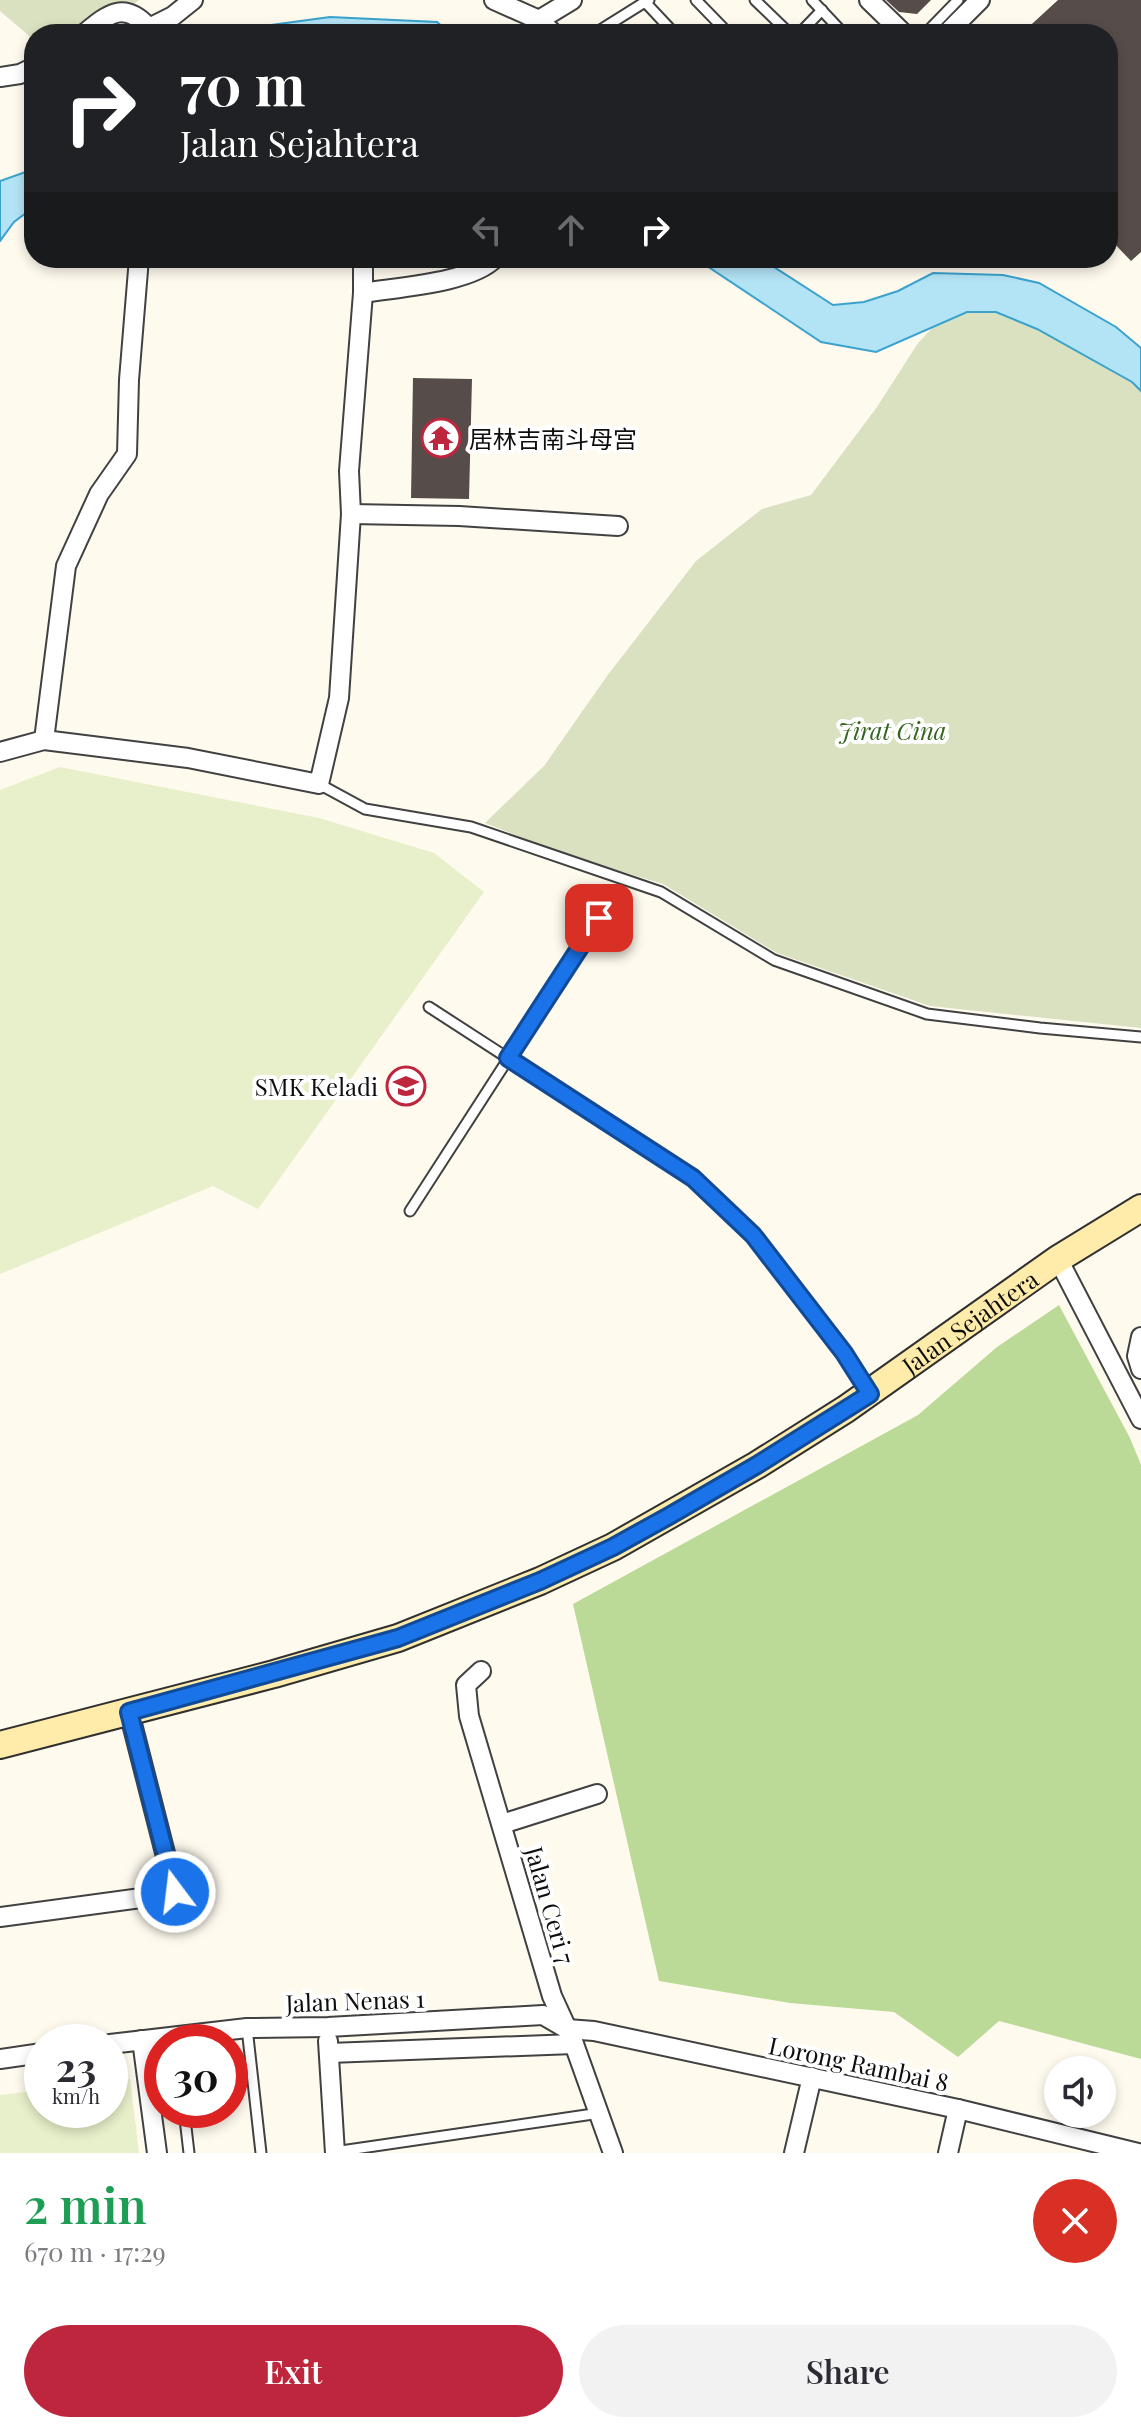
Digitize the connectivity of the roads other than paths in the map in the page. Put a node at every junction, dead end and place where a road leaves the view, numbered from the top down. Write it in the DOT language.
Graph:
graph roads {
  1 [pos="193,0"];
  2 [pos="494,0"];
  3 [pos="572,0"];
  4 [pos="696,0"];
  5 [pos="755,0"];
  6 [pos="812,0"];
  7 [pos="869,0"];
  8 [pos="958,0"];
  9 [pos="980,0"];
  10 [pos="647,1"];
  11 [pos="822,10"];
  12 [pos="96,24"];
  13 [pos="145,24"];
  14 [pos="160,24"];
  15 [pos="532,24"];
  16 [pos="541,24"];
  17 [pos="611,24"];
  18 [pos="667,24"];
  19 [pos="719,24"];
  20 [pos="780,24"];
  21 [pos="809,24"];
  22 [pos="835,24"];
  23 [pos="894,24"];
  24 [pos="935,24"];
  25 [pos="956,24"];
  26 [pos="24,72"];
  27 [pos="0,77"];
  28 [pos="138,268"];
  29 [pos="363,268"];
  30 [pos="484,268"];
  31 [pos="363,293"];
  32 [pos="351,514"];
  33 [pos="618,526"];
  34 [pos="44,740"];
  35 [pos="0,752"];
  36 [pos="319,784"];
  37 [pos="599,918"];
  38 [pos="429,1007"];
  39 [pos="1141,1037"];
  40 [pos="508,1058"];
  41 [pos="1141,1208"];
  42 [pos="410,1211"];
  43 [pos="1058,1259"];
  44 [pos="1141,1337"];
  45 [pos="1141,1369"];
  46 [pos="870,1394"];
  47 [pos="1141,1419"];
  48 [pos="481,1671"];
  49 [pos="129,1712"];
  50 [pos="0,1745"];
  51 [pos="597,1794"];
  52 [pos="502,1824"];
  53 [pos="200,1890"];
  54 [pos="175,1892"];
  55 [pos="0,1917"];
  56 [pos="328,2027"];
  57 [pos="248,2028"];
  58 [pos="571,2036"];
  59 [pos="248,2037"];
  60 [pos="142,2040"];
  61 [pos="128,2042"];
  62 [pos="329,2053"];
  63 [pos="24,2056"];
  64 [pos="0,2059"];
  65 [pos="812,2077"];
  66 [pos="958,2109"];
  67 [pos="600,2113"];
  68 [pos="186,2128"];
  69 [pos="1110,2150"];
  70 [pos="157,2153"];
  71 [pos="189,2153"];
  72 [pos="261,2153"];
  73 [pos="334,2153"];
  74 [pos="613,2153"];
  75 [pos="794,2153"];
  76 [pos="948,2153"];
  77 [pos="1138,2153"];
  1 -- 14 [label="street"];
  2 -- 15 [label="street"];
  3 -- 16 [label="street"];
  4 -- 19 [label="lane"];
  5 -- 20 [label="lane"];
  6 -- 11 [label="lane"];
  7 -- 23 [label="street"];
  8 -- 24 [label="lane"];
  9 -- 25 [label="street"];
  10 -- 17 [label="lane"];
  10 -- 18 [label="lane"];
  11 -- 21 [label="lane"];
  11 -- 22 [label="lane"];
  12 -- 13 [label="street"];
  26 -- 27 [label="street"];
  28 -- 34 [label="street"];
  29 -- 31 [label="street"];
  30 -- 31 [label="street"];
  31 -- 32 [label="street"];
  32 -- 33 [label="street"];
  32 -- 36 [label="street"];
  34 -- 35 [label="street"];
  34 -- 36 [label="street"];
  36 -- 39 [label="lane"];
  37 -- 40 [label="lane"];
  38 -- 40 [label="lane"];
  40 -- 42 [label="lane"];
  40 -- 46 [label="lane"];
  41 -- 43 [label="street, Jalan Sejahtera"];
  43 -- 46 [label="street, Jalan Sejahtera"];
  43 -- 47 [label="street"];
  44 -- 45 [label="street"];
  46 -- 49 [label="street, Jalan Sejahtera"];
  48 -- 52 [label="street, Jalan Ceri 7"];
  49 -- 50 [label="street, Jalan Sejahtera"];
  49 -- 54 [label="street"];
  51 -- 52 [label="street"];
  52 -- 58 [label="street, Jalan Ceri 7"];
  53 -- 54 [label="street"];
  54 -- 55 [label="street"];
  56 -- 57 [label="street, Jalan Nenas 1"];
  56 -- 58 [label="street, Jalan Nenas 1"];
  56 -- 62 [label="street"];
  58 -- 62 [label="street"];
  58 -- 65 [label="street, Lorong Rambai 8"];
  58 -- 67 [label="street, Jalan Ceri 7"];
  59 -- 72 [label="lane"];
  60 -- 61 [label="street, Jalan Nenas 1"];
  60 -- 70 [label="street"];
  62 -- 73 [label="street"];
  63 -- 64 [label="street"];
  65 -- 66 [label="street, Lorong Rambai 8"];
  65 -- 75 [label="street"];
  66 -- 69 [label="street, Lorong Rambai 8"];
  66 -- 76 [label="street"];
  67 -- 73 [label="lane"];
  67 -- 74 [label="street, Jalan Ceri 7"];
  68 -- 71 [label="lane"];
  69 -- 77 [label="street, Lorong Rambai 8"];
}
